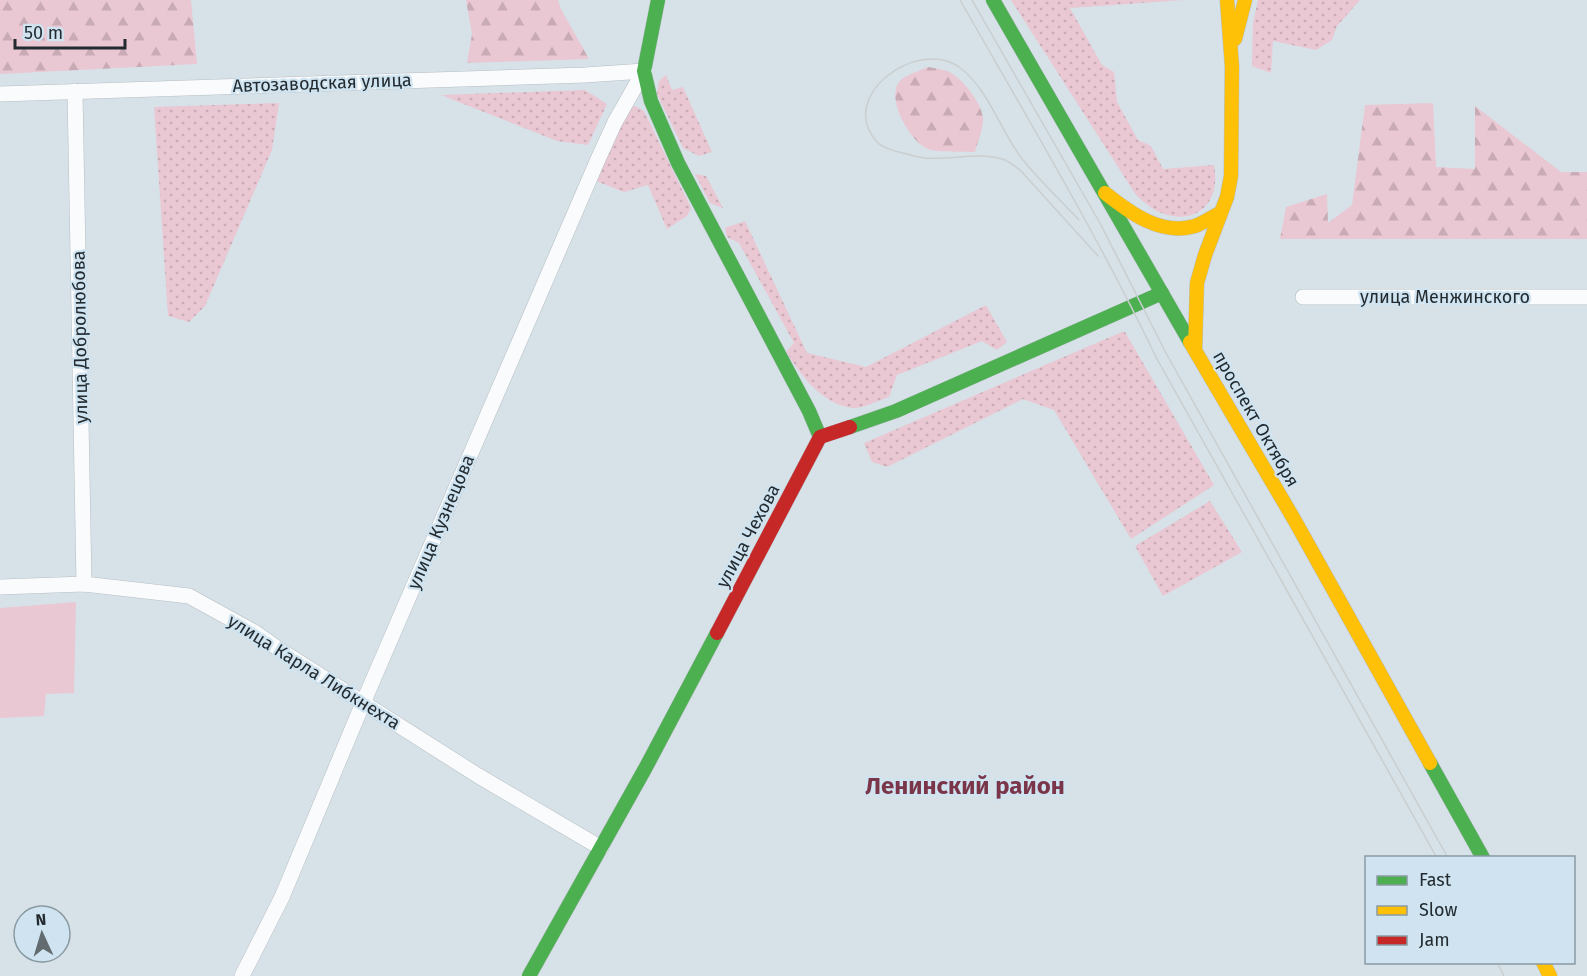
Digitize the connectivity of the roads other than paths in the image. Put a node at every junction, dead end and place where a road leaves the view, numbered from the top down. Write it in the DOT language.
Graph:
graph roads {
  1 [pos="658,0"];
  2 [pos="993,0"];
  3 [pos="1227,0"];
  4 [pos="1245,0"];
  5 [pos="1232,67"];
  6 [pos="644,71"];
  7 [pos="75,91"];
  8 [pos="0,94"];
  9 [pos="1101,190"];
  10 [pos="1220,213"];
  11 [pos="1162,293"];
  12 [pos="1303,297"];
  13 [pos="1587,297"];
  14 [pos="1195,350"];
  15 [pos="820,437"];
  16 [pos="84,584"];
  17 [pos="0,587"];
  18 [pos="363,703"];
  19 [pos="601,848"];
  20 [pos="1482,856"];
  21 [pos="242,976"];
  22 [pos="529,976"];
  1 -- 6 [label="main road"];
  2 -- 9 [label="main road, проспект Октября"];
  3 -- 5 [label="main road"];
  4 -- 5 [label="main road"];
  5 -- 10 [label="main road"];
  6 -- 7 [label="street, Автозаводская улица"];
  6 -- 15 [label="main road"];
  6 -- 18 [label="street, улица Кузнецова"];
  7 -- 8 [label="street, Автозаводская улица"];
  7 -- 16 [label="street, улица Добролюбова"];
  9 -- 10 [label="main road"];
  9 -- 11 [label="main road, проспект Октября"];
  10 -- 14 [label="main road"];
  11 -- 14 [label="main road, проспект Октября"];
  11 -- 15 [label="main road"];
  12 -- 13 [label="street, улица Менжинского"];
  14 -- 20 [label="main road, проспект Октября"];
  15 -- 19 [label="main road, улица Чехова"];
  16 -- 17 [label="street, улица Карла Либкнехта"];
  16 -- 18 [label="street, улица Карла Либкнехта"];
  18 -- 19 [label="street, улица Карла Либкнехта"];
  18 -- 21 [label="street, улица Кузнецова"];
  19 -- 22 [label="main road, улица Чехова"];
}
